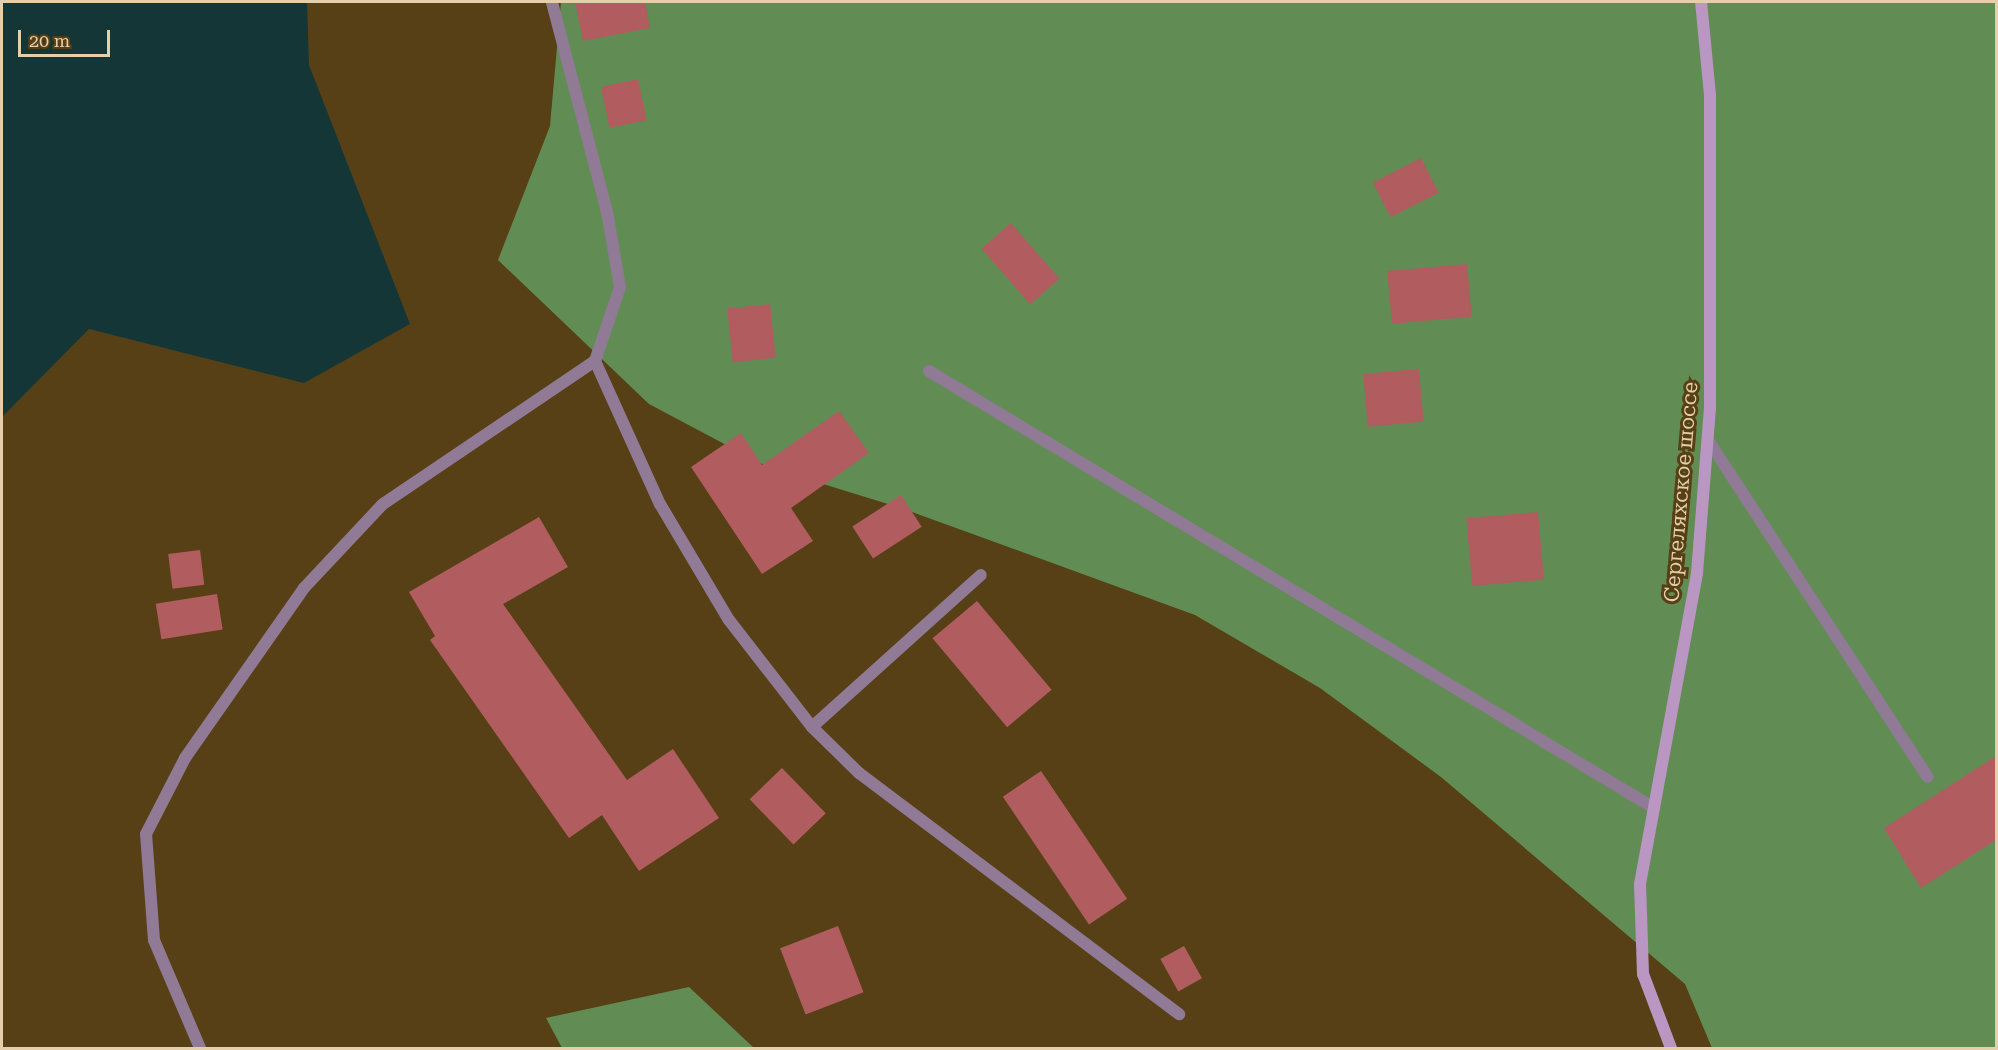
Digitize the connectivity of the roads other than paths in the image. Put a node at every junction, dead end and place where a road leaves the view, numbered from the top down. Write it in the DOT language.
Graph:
graph roads {
  1 [pos="552,2"];
  2 [pos="1701,2"];
  3 [pos="595,361"];
  4 [pos="929,371"];
  5 [pos="1708,440"];
  6 [pos="981,574"];
  7 [pos="812,727"];
  8 [pos="1928,777"];
  9 [pos="1654,808"];
  10 [pos="1179,1014"];
  11 [pos="200,1048"];
  12 [pos="1671,1048"];
  1 -- 3 [label="street"];
  2 -- 5 [label="main road, Сергеляхское шоссе"];
  3 -- 7 [label="street"];
  3 -- 11 [label="street"];
  4 -- 9 [label="street"];
  5 -- 8 [label="street"];
  5 -- 9 [label="main road, Сергеляхское шоссе"];
  6 -- 7 [label="street"];
  7 -- 10 [label="street"];
  9 -- 12 [label="main road, Сергеляхское шоссе"];
}
